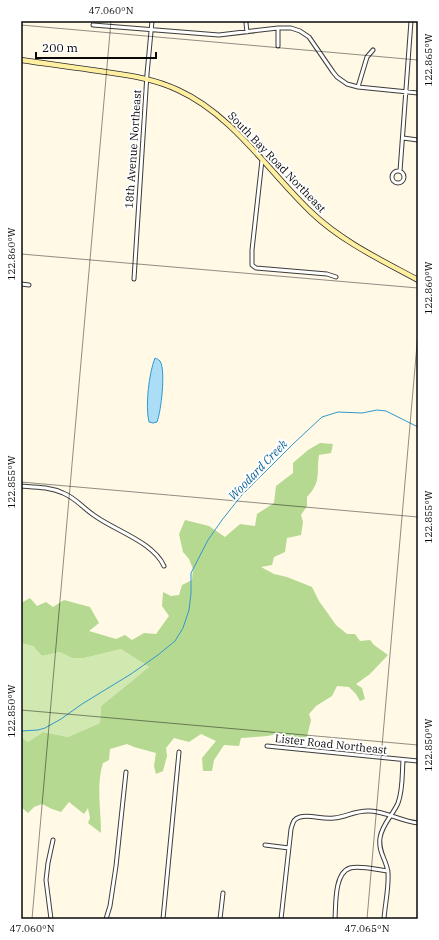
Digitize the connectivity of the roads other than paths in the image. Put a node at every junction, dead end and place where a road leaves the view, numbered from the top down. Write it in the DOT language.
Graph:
graph roads {
  1 [pos="152,21"];
  2 [pos="411,21"];
  3 [pos="246,23"];
  4 [pos="94,24"];
  5 [pos="278,28"];
  6 [pos="152,30"];
  7 [pos="247,32"];
  8 [pos="278,46"];
  9 [pos="373,50"];
  10 [pos="21,60"];
  11 [pos="147,79"];
  12 [pos="358,87"];
  13 [pos="406,92"];
  14 [pos="418,93"];
  15 [pos="403,138"];
  16 [pos="418,140"];
  17 [pos="262,160"];
  18 [pos="400,171"];
  19 [pos="336,278"];
  20 [pos="134,279"];
  21 [pos="418,280"];
  22 [pos="21,284"];
  23 [pos="29,285"];
  24 [pos="21,486"];
  25 [pos="164,566"];
  26 [pos="267,746"];
  27 [pos="179,752"];
  28 [pos="403,760"];
  29 [pos="418,761"];
  30 [pos="126,772"];
  31 [pos="391,816"];
  32 [pos="418,823"];
  33 [pos="53,840"];
  34 [pos="265,846"];
  35 [pos="289,848"];
  36 [pos="388,871"];
  37 [pos="223,893"];
  38 [pos="51,919"];
  39 [pos="106,919"];
  40 [pos="163,919"];
  41 [pos="220,919"];
  42 [pos="281,919"];
  43 [pos="335,919"];
  44 [pos="384,919"];
  1 -- 6 [label="street, 18th Avenue Northeast"];
  2 -- 13 [label="street"];
  3 -- 7 [label="street"];
  4 -- 6 [label="street"];
  5 -- 7 [label="street"];
  5 -- 8 [label="street"];
  5 -- 12 [label="street"];
  6 -- 7 [label="street"];
  6 -- 11 [label="street, 18th Avenue Northeast"];
  9 -- 12 [label="street"];
  10 -- 11 [label="street, South Bay Road Northeast"];
  11 -- 17 [label="street, South Bay Road Northeast"];
  11 -- 20 [label="street, 18th Avenue Northeast"];
  12 -- 13 [label="street"];
  13 -- 14 [label="street"];
  13 -- 15 [label="street"];
  15 -- 16 [label="street"];
  15 -- 18 [label="street"];
  17 -- 19 [label="street"];
  17 -- 21 [label="street, South Bay Road Northeast"];
  22 -- 23 [label="street"];
  24 -- 25 [label="street"];
  26 -- 28 [label="street, Lister Road Northeast"];
  27 -- 40 [label="street"];
  28 -- 29 [label="street, Lister Road Northeast"];
  28 -- 31 [label="street"];
  30 -- 39 [label="street"];
  31 -- 32 [label="street"];
  31 -- 35 [label="street"];
  31 -- 36 [label="street"];
  33 -- 38 [label="street"];
  34 -- 35 [label="street"];
  35 -- 42 [label="street"];
  36 -- 43 [label="street"];
  36 -- 44 [label="street"];
  37 -- 41 [label="street"];
}
